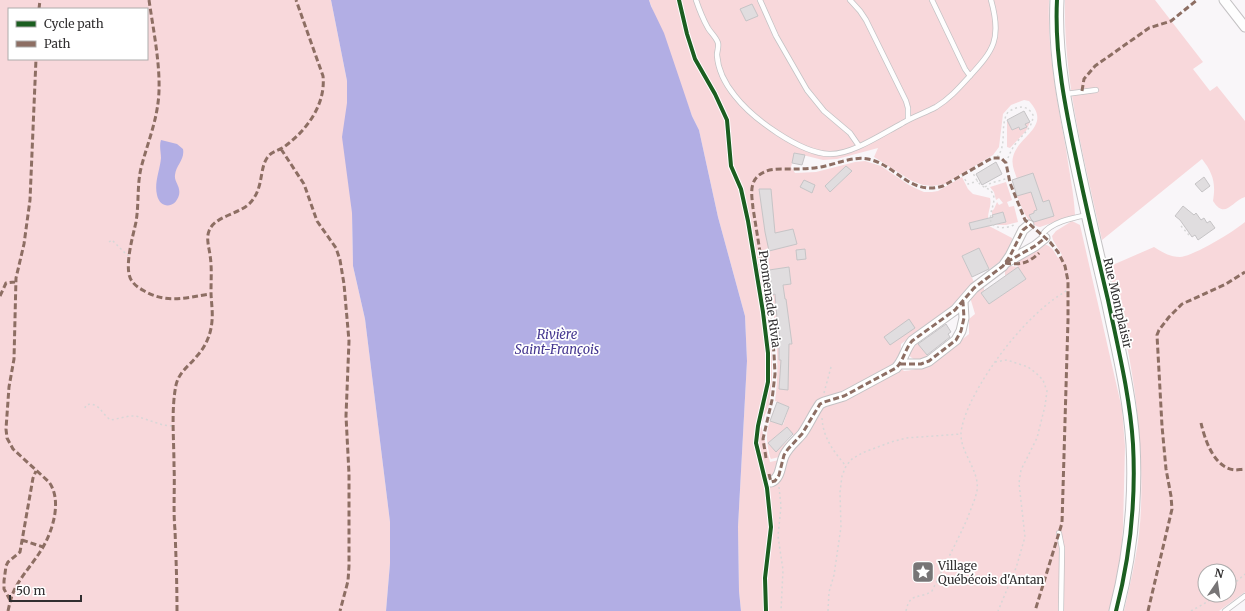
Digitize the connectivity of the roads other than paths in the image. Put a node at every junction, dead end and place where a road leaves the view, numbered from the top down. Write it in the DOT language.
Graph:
graph roads {
  1 [pos="696,0"];
  2 [pos="760,0"];
  3 [pos="850,0"];
  4 [pos="932,0"];
  5 [pos="991,0"];
  6 [pos="1057,0"];
  7 [pos="1224,0"];
  8 [pos="1245,27"];
  9 [pos="970,76"];
  10 [pos="1096,90"];
  11 [pos="1064,95"];
  12 [pos="908,120"];
  13 [pos="859,146"];
  14 [pos="1088,215"];
  15 [pos="1029,225"];
  16 [pos="1043,236"];
  17 [pos="1005,263"];
  18 [pos="963,302"];
  19 [pos="900,364"];
  20 [pos="773,482"];
  21 [pos="1059,533"];
  22 [pos="1245,596"];
  23 [pos="1061,611"];
  24 [pos="1116,611"];
  25 [pos="1225,611"];
  1 -- 13 [label="lane"];
  2 -- 13 [label="lane"];
  3 -- 12 [label="lane"];
  4 -- 9 [label="lane"];
  5 -- 9 [label="lane"];
  6 -- 11 [label="street, Rue Montplaisir"];
  7 -- 8 [label="street"];
  9 -- 12 [label="lane"];
  10 -- 11 [label="lane"];
  11 -- 14 [label="street, Rue Montplaisir"];
  12 -- 13 [label="lane"];
  14 -- 16 [label="lane"];
  14 -- 24 [label="street, Rue Montplaisir"];
  15 -- 17 [label="street"];
  16 -- 17 [label="street"];
  17 -- 18 [label="street"];
  18 -- 19 [label="street"];
  18 -- 19 [label="street"];
  19 -- 20 [label="street"];
  21 -- 23 [label="lane"];
  22 -- 25 [label="lane"];
}
